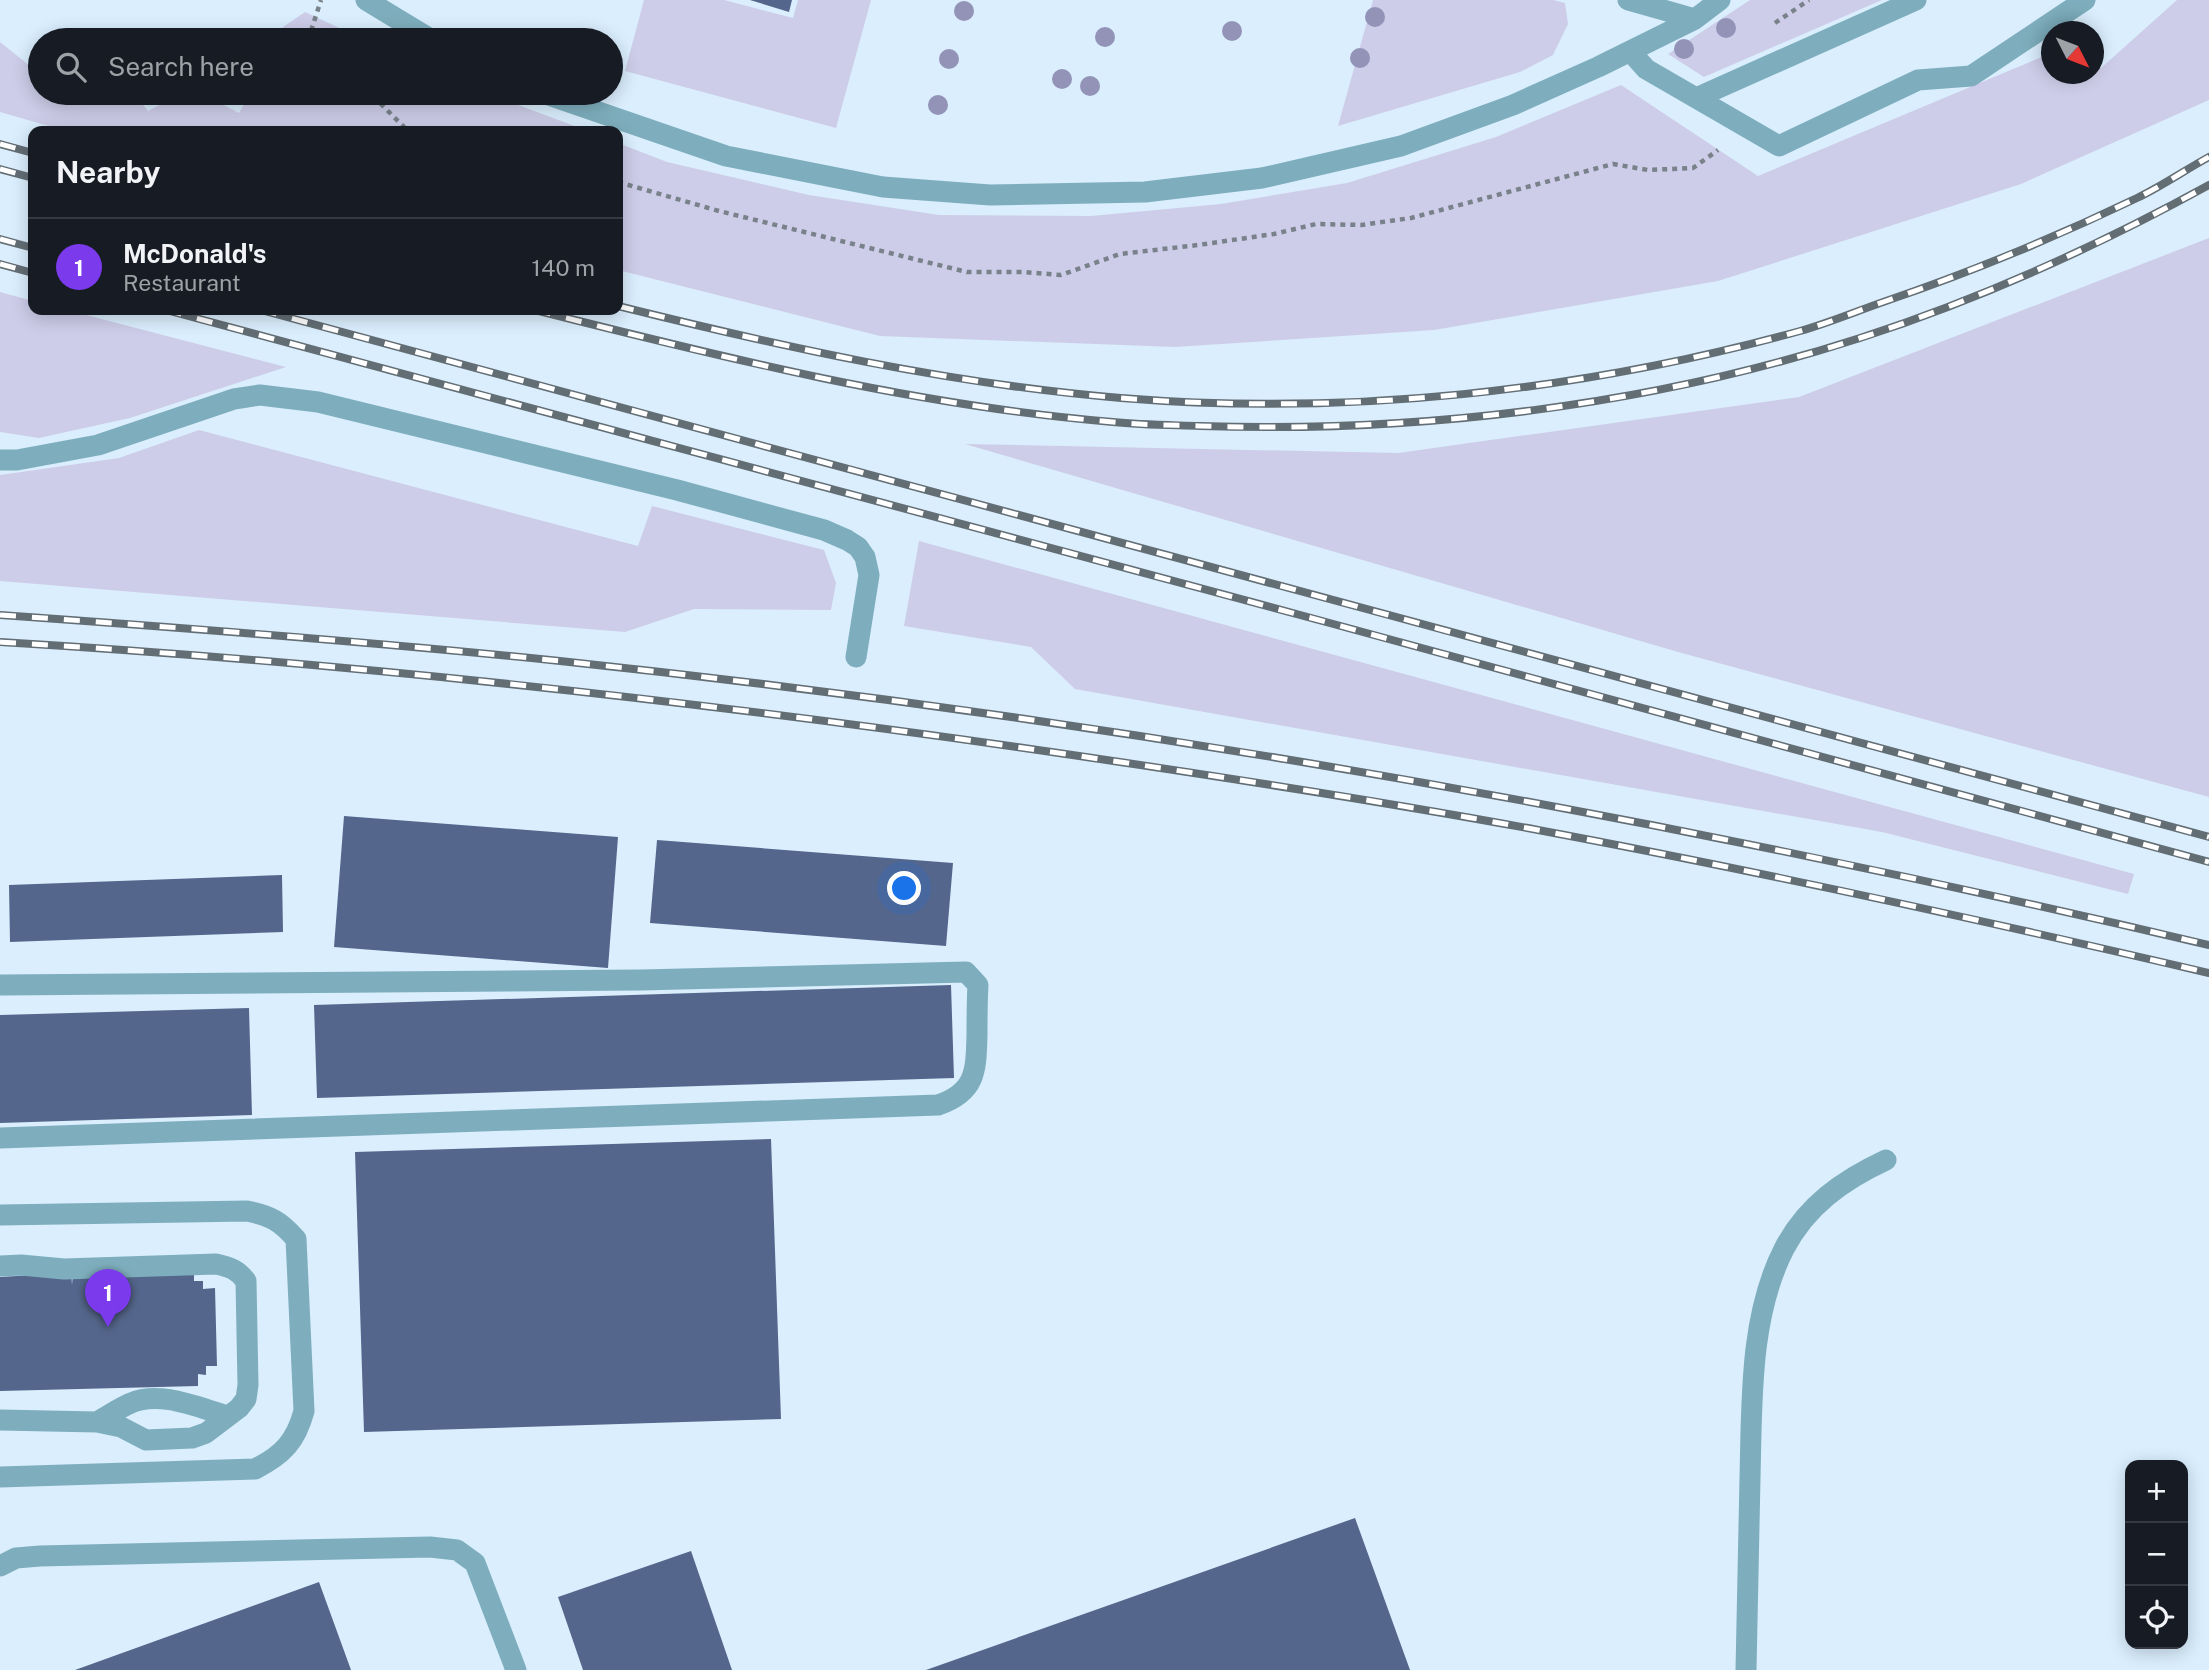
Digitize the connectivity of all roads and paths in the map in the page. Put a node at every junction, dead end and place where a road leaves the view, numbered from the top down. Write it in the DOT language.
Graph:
graph roads {
  1 [pos="321,0"];
  2 [pos="366,0"];
  3 [pos="1628,0"];
  4 [pos="1720,0"];
  5 [pos="1916,0"];
  6 [pos="2085,0"];
  7 [pos="1695,19"];
  8 [pos="312,28"];
  9 [pos="412,28"];
  10 [pos="1630,51"];
  11 [pos="1696,98"];
  12 [pos="382,105"];
  13 [pos="578,105"];
  14 [pos="403,126"];
  15 [pos="0,460"];
  16 [pos="856,657"];
  17 [pos="0,985"];
  18 [pos="0,1138"];
  19 [pos="1886,1160"];
  20 [pos="0,1215"];
  21 [pos="0,1266"];
  22 [pos="228,1416"];
  23 [pos="0,1420"];
  24 [pos="97,1422"];
  25 [pos="0,1477"];
  26 [pos="0,1566"];
  27 [pos="516,1670"];
  28 [pos="1746,1670"];
  1 -- 8 [label="path"];
  2 -- 9 [label="street"];
  3 -- 7 [label="street"];
  4 -- 7 [label="street"];
  5 -- 11 [label="street"];
  6 -- 11 [label="street"];
  7 -- 10 [label="street"];
  10 -- 11 [label="street"];
  10 -- 13 [label="street"];
  12 -- 14 [label="path"];
  15 -- 16 [label="street"];
  17 -- 18 [label="street"];
  19 -- 28 [label="street"];
  20 -- 25 [label="street"];
  21 -- 22 [label="street"];
  22 -- 24 [label="street"];
  22 -- 24 [label="street"];
  23 -- 24 [label="street"];
  26 -- 27 [label="street"];
}
